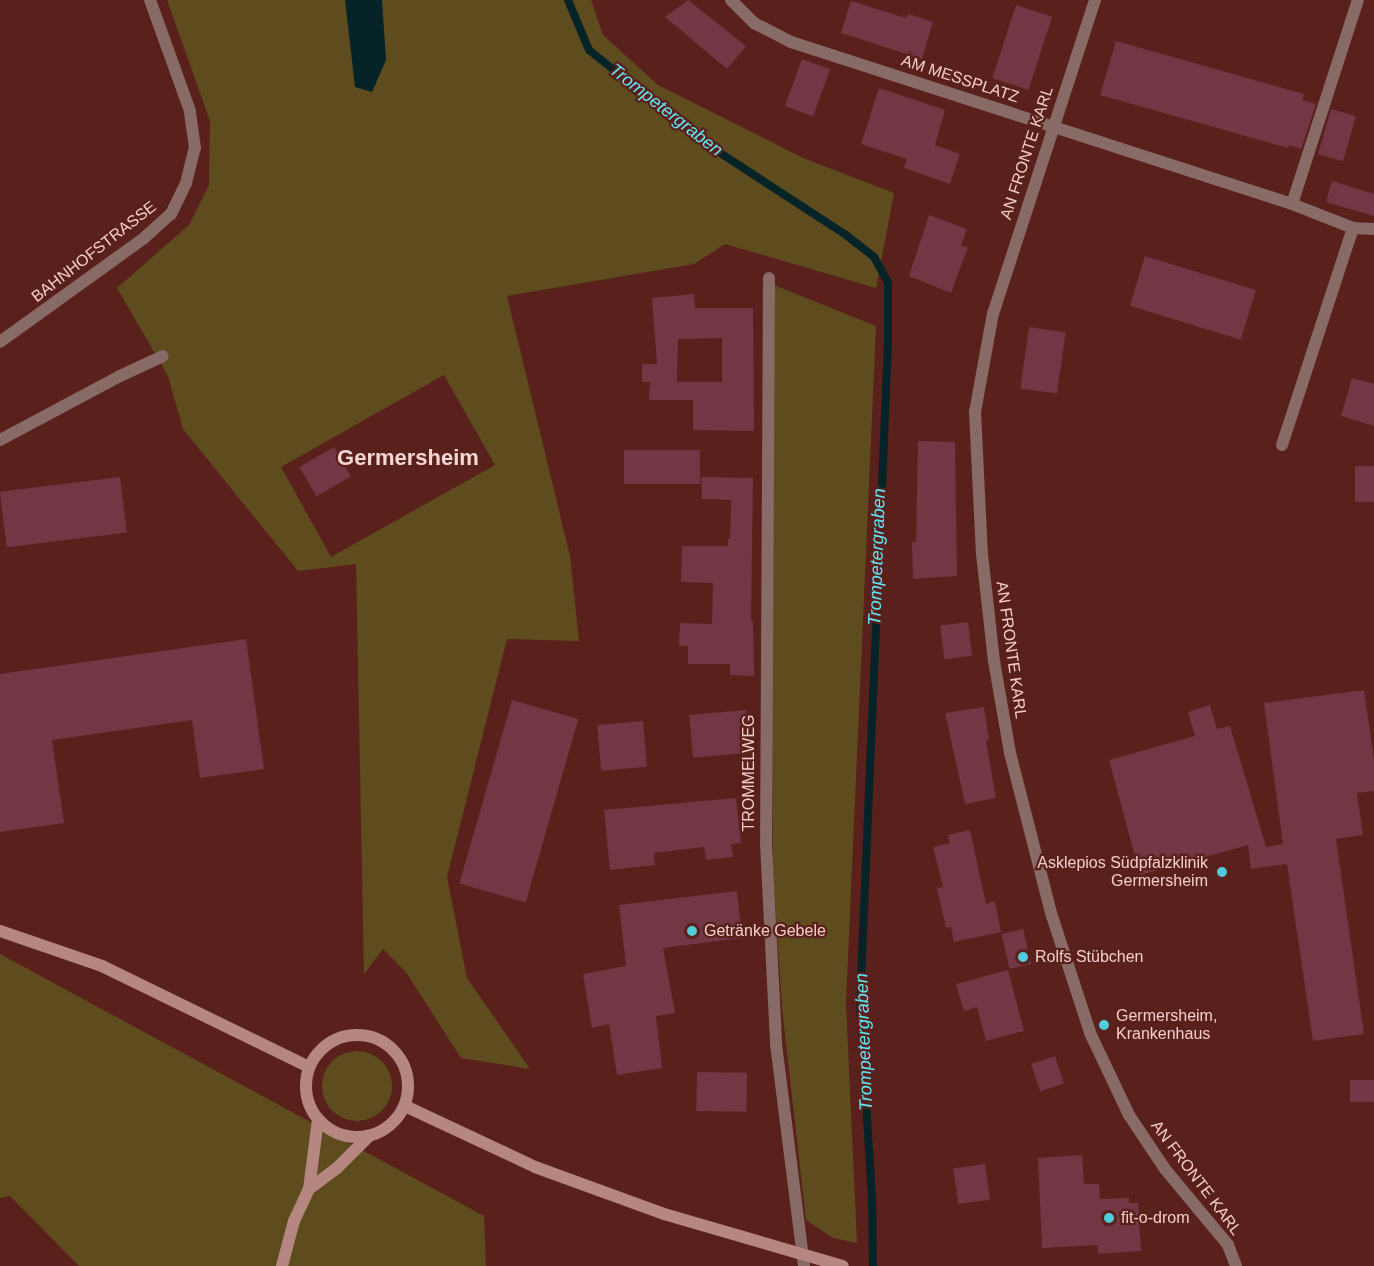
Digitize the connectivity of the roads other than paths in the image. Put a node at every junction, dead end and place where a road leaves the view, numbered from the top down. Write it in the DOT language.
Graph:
graph roads {
  1 [pos="150,0"];
  2 [pos="730,0"];
  3 [pos="1095,0"];
  4 [pos="1358,0"];
  5 [pos="1053,126"];
  6 [pos="1292,204"];
  7 [pos="1353,228"];
  8 [pos="1374,229"];
  9 [pos="768,278"];
  10 [pos="0,342"];
  11 [pos="163,356"];
  12 [pos="0,440"];
  13 [pos="1282,445"];
  14 [pos="0,931"];
  15 [pos="309,1067"];
  16 [pos="405,1106"];
  17 [pos="318,1120"];
  18 [pos="369,1137"];
  19 [pos="309,1189"];
  20 [pos="804,1261"];
  21 [pos="282,1266"];
  22 [pos="843,1266"];
  23 [pos="1236,1266"];
  1 -- 10 [label="street, BAHNHOFSTRASSE"];
  2 -- 5 [label="street, AM MESSPLATZ"];
  3 -- 5 [label="street, AN FRONTE KARL"];
  4 -- 6 [label="street"];
  5 -- 6 [label="street, AM MESSPLATZ"];
  5 -- 23 [label="street, AN FRONTE KARL"];
  6 -- 7 [label="street, AM MESSPLATZ"];
  7 -- 8 [label="street, AM MESSPLATZ"];
  7 -- 13 [label="street"];
  9 -- 20 [label="street, TROMMELWEG"];
  11 -- 12 [label="street"];
  14 -- 15 [label="main road"];
  15 -- 16 [label="main road"];
  15 -- 17 [label="main road"];
  16 -- 18 [label="main road"];
  16 -- 20 [label="main road"];
  17 -- 18 [label="main road"];
  17 -- 19 [label="main road"];
  18 -- 19 [label="main road"];
  19 -- 21 [label="main road"];
  20 -- 22 [label="main road"];
}
